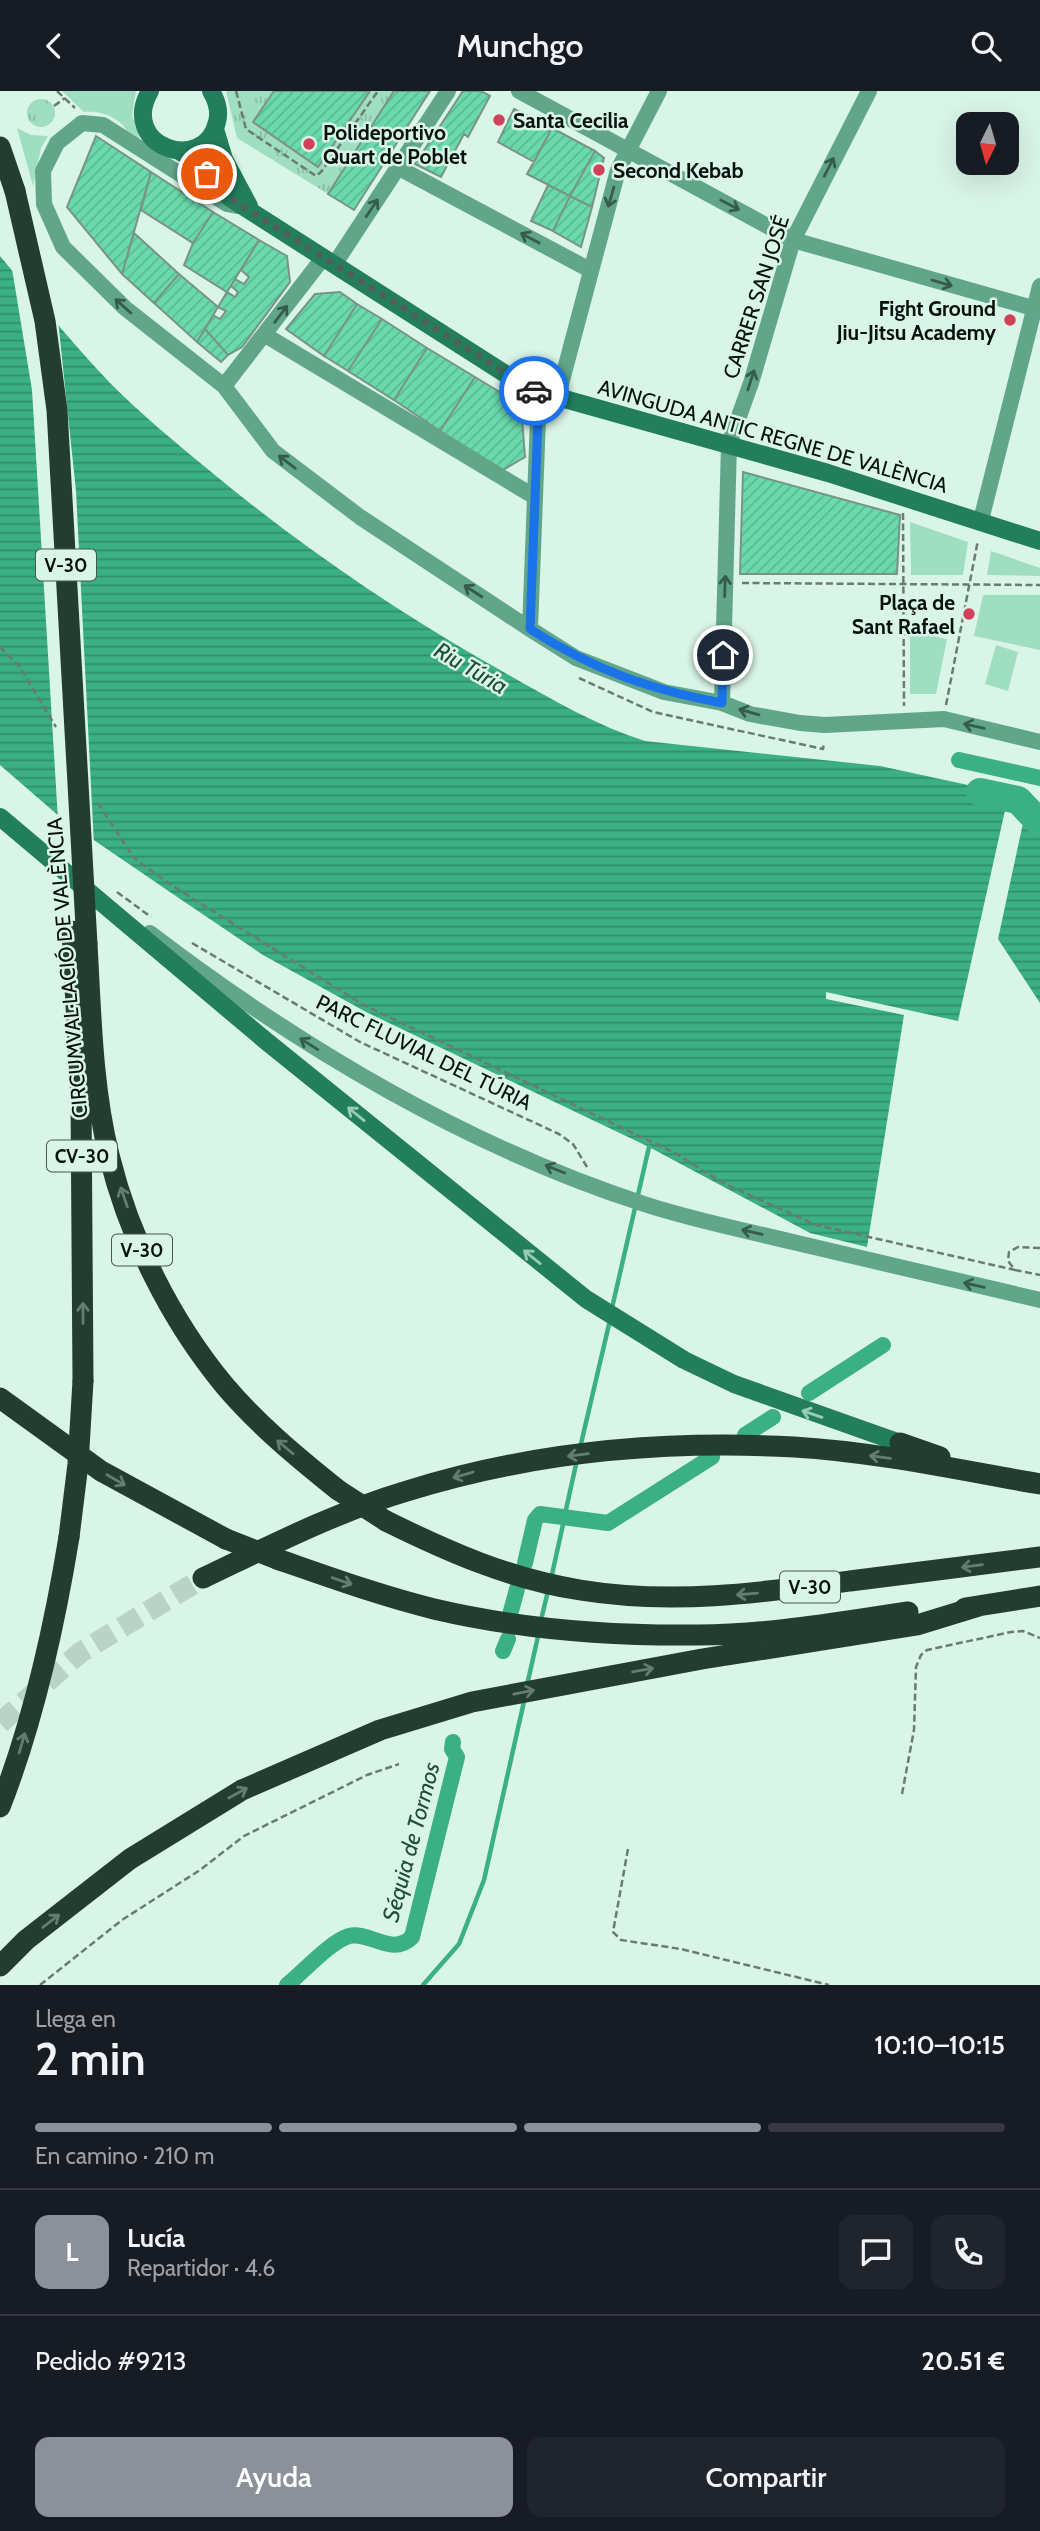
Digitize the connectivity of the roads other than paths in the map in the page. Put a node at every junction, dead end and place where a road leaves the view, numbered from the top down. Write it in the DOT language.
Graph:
graph roads {
  1 [pos="150,91"];
  2 [pos="211,91"];
  3 [pos="448,91"];
  4 [pos="519,91"];
  5 [pos="659,91"];
  6 [pos="869,91"];
  7 [pos="215,129"];
  8 [pos="152,139"];
  9 [pos="134,145"];
  10 [pos="0,147"];
  11 [pos="626,150"];
  12 [pos="179,151"];
  13 [pos="399,168"];
  14 [pos="5,190"];
  15 [pos="251,209"];
  16 [pos="793,240"];
  17 [pos="328,261"];
  18 [pos="590,270"];
  19 [pos="1040,286"];
  20 [pos="1036,309"];
  21 [pos="265,335"];
  22 [pos="223,386"];
  23 [pos="539,393"];
  24 [pos="557,399"];
  25 [pos="729,444"];
  26 [pos="535,497"];
  27 [pos="981,520"];
  28 [pos="1040,541"];
  29 [pos="530,629"];
  30 [pos="722,703"];
  31 [pos="1040,742"];
  32 [pos="0,817"];
  33 [pos="44,852"];
  34 [pos="79,937"];
  35 [pos="1040,1300"];
  36 [pos="0,1398"];
  37 [pos="900,1443"];
  38 [pos="995,1476"];
  39 [pos="1040,1485"];
  40 [pos="1040,1557"];
  41 [pos="203,1577"];
  42 [pos="1040,1596"];
  43 [pos="979,1606"];
  44 [pos="0,1807"];
  45 [pos="0,1966"];
  1 -- 8 [label="main road"];
  2 -- 7 [label="main road, AVINGUDA ANTIC REGNE DE VALÈNCIA"];
  3 -- 13 [label="street"];
  4 -- 11 [label="street"];
  5 -- 11 [label="street"];
  16 -- 6 [label="street, CARRER SAN JOSÉ, one-way"];
  7 -- 12 [label="main road"];
  7 -- 15 [label="main road, AVINGUDA ANTIC REGNE DE VALÈNCIA"];
  8 -- 9 [label="street"];
  8 -- 12 [label="main road, AVINGUDA ANTIC REGNE DE VALÈNCIA"];
  9 -- 15 [label="street, AVINGUDA ANTIC REGNE DE VALÈNCIA"];
  22 -- 9 [label="street, AVINGUDA ANTIC REGNE DE VALÈNCIA, one-way"];
  10 -- 14 [label="highway"];
  11 -- 16 [label="street, one-way"];
  11 -- 18 [label="street, one-way"];
  12 -- 15 [label="main road, AVINGUDA ANTIC REGNE DE VALÈNCIA"];
  17 -- 13 [label="street, one-way"];
  18 -- 13 [label="street, one-way"];
  14 -- 34 [label="highway, CV-30"];
  15 -- 17 [label="main road, AVINGUDA ANTIC REGNE DE VALÈNCIA"];
  16 -- 20 [label="street, one-way"];
  25 -- 16 [label="street, CARRER SAN JOSÉ, one-way"];
  21 -- 17 [label="street, one-way"];
  17 -- 23 [label="main road, AVINGUDA ANTIC REGNE DE VALÈNCIA"];
  18 -- 24 [label="street"];
  19 -- 20 [label="street"];
  20 -- 27 [label="street"];
  21 -- 22 [label="street"];
  21 -- 26 [label="street"];
  29 -- 22 [label="street, one-way"];
  23 -- 24 [label="main road, AVINGUDA ANTIC REGNE DE VALÈNCIA"];
  23 -- 26 [label="street"];
  24 -- 25 [label="main road, AVINGUDA ANTIC REGNE DE VALÈNCIA"];
  25 -- 27 [label="main road, AVINGUDA ANTIC REGNE DE VALÈNCIA"];
  30 -- 25 [label="street, CARRER SAN JOSÉ, one-way"];
  26 -- 29 [label="street"];
  27 -- 28 [label="main road, AVINGUDA ANTIC REGNE DE VALÈNCIA"];
  29 -- 30 [label="street"];
  31 -- 30 [label="street, one-way"];
  32 -- 33 [label="main road"];
  35 -- 33 [label="street, one-way"];
  37 -- 33 [label="main road, one-way"];
  40 -- 34 [label="highway, CIRCUMVAL·LACIÓ DE VALÈNCIA / V-30, one-way, bridge"];
  44 -- 34 [label="highway, CV-30, one-way, bridge"];
  36 -- 43 [label="highway, V-30, one-way, bridge"];
  37 -- 38 [label="highway"];
  38 -- 39 [label="highway"];
  38 -- 41 [label="highway, one-way"];
  42 -- 43 [label="highway, V-30"];
  45 -- 43 [label="highway, one-way"];
}
